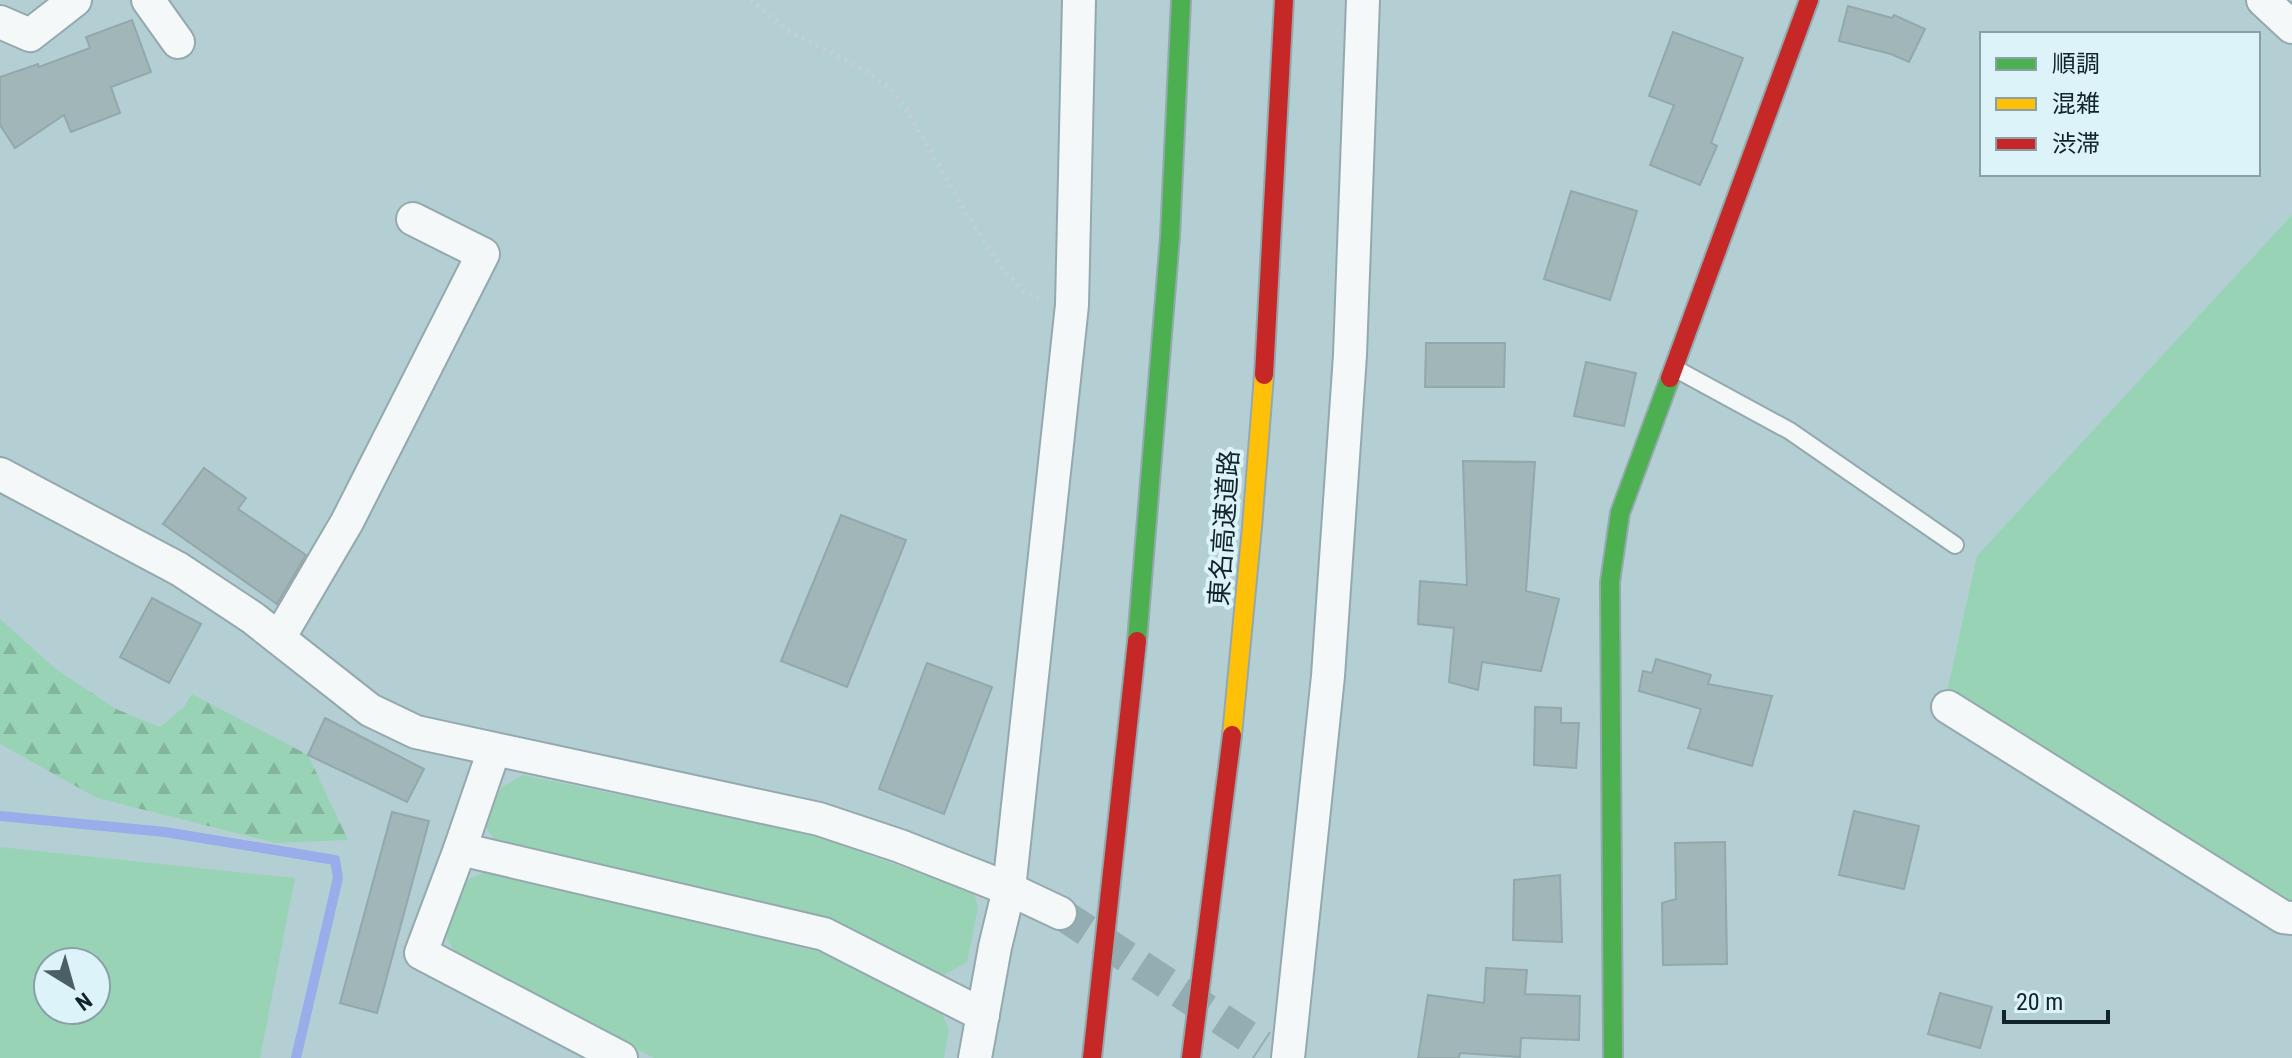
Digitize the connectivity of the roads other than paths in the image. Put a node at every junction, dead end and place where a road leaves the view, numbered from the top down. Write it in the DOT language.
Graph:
graph roads {
  1 [pos="75,0"];
  2 [pos="148,0"];
  3 [pos="1079,0"];
  4 [pos="1181,0"];
  5 [pos="1284,0"];
  6 [pos="1363,0"];
  7 [pos="1809,0"];
  8 [pos="2263,0"];
  9 [pos="0,22"];
  10 [pos="2292,27"];
  11 [pos="178,42"];
  12 [pos="413,219"];
  13 [pos="1674,368"];
  14 [pos="0,474"];
  15 [pos="1955,545"];
  16 [pos="279,638"];
  17 [pos="1948,707"];
  18 [pos="494,750"];
  19 [pos="460,849"];
  20 [pos="1009,889"];
  21 [pos="1060,913"];
  22 [pos="2292,918"];
  23 [pos="983,1015"];
  24 [pos="1281,1055"];
  25 [pos="621,1058"];
  26 [pos="975,1058"];
  27 [pos="1092,1058"];
  28 [pos="1191,1058"];
  29 [pos="1613,1058"];
  1 -- 9 [label="street"];
  2 -- 11 [label="street"];
  3 -- 20 [label="street"];
  4 -- 27 [label="main road"];
  5 -- 28 [label="main road, 東名高速道路"];
  6 -- 24 [label="street"];
  7 -- 13 [label="main road"];
  8 -- 10 [label="street"];
  12 -- 16 [label="street"];
  13 -- 15 [label="lane"];
  13 -- 29 [label="main road"];
  14 -- 16 [label="street"];
  16 -- 18 [label="street"];
  17 -- 22 [label="street"];
  18 -- 19 [label="street"];
  18 -- 20 [label="street"];
  19 -- 23 [label="street"];
  19 -- 25 [label="street"];
  20 -- 21 [label="street"];
  20 -- 23 [label="street"];
  23 -- 26 [label="street"];
}
